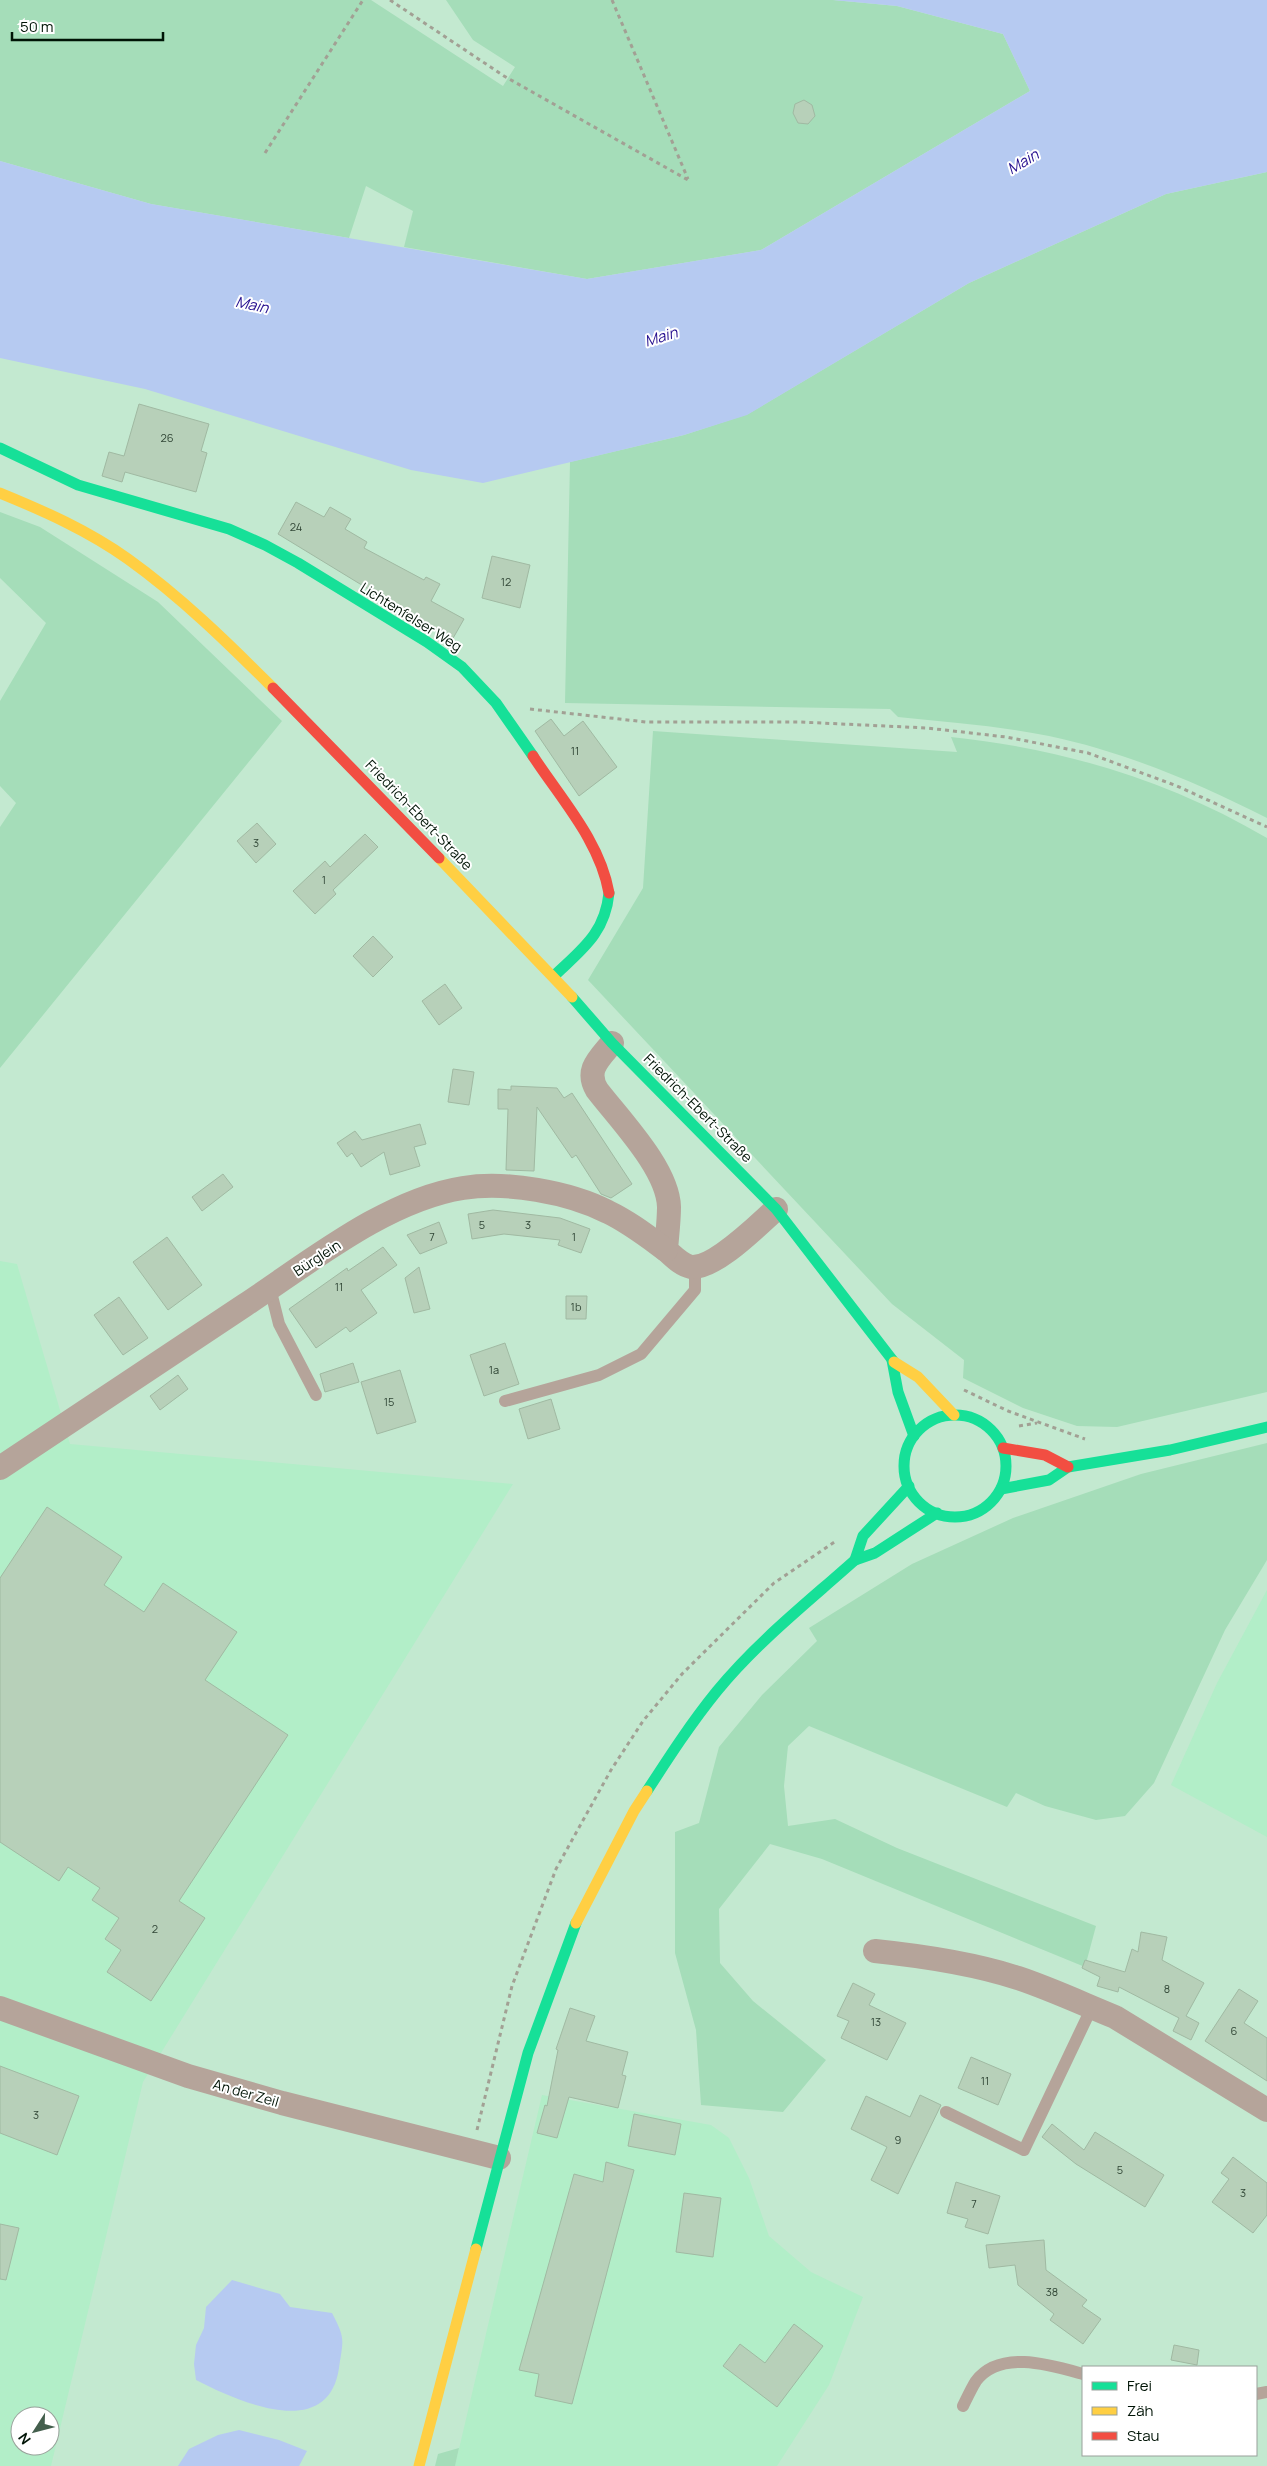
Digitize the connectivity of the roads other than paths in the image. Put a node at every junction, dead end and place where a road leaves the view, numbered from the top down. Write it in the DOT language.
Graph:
graph roads {
  1 [pos="0,448"];
  2 [pos="0,493"];
  3 [pos="554,976"];
  4 [pos="612,1043"];
  5 [pos="776,1209"];
  6 [pos="666,1250"];
  7 [pos="695,1266"];
  8 [pos="270,1288"];
  9 [pos="892,1360"];
  10 [pos="316,1395"];
  11 [pos="505,1401"];
  12 [pos="954,1415"];
  13 [pos="1267,1427"];
  14 [pos="914,1436"];
  15 [pos="1003,1448"];
  16 [pos="1068,1467"];
  17 [pos="0,1468"];
  18 [pos="909,1486"];
  19 [pos="999,1493"];
  20 [pos="937,1513"];
  21 [pos="855,1560"];
  22 [pos="875,1951"];
  23 [pos="0,2008"];
  24 [pos="1092,2008"];
  25 [pos="1267,2110"];
  26 [pos="946,2112"];
  27 [pos="499,2158"];
  28 [pos="1082,2374"];
  29 [pos="963,2406"];
  30 [pos="419,2466"];
  1 -- 3 [label="street, Lichtenfelser Weg"];
  2 -- 3 [label="street, Friedrich-Ebert-Straße"];
  3 -- 4 [label="street, Friedrich-Ebert-Straße"];
  4 -- 5 [label="street, Friedrich-Ebert-Straße"];
  4 -- 6 [label="street"];
  5 -- 7 [label="street"];
  5 -- 9 [label="street, Friedrich-Ebert-Straße"];
  6 -- 7 [label="street, Bürglein"];
  6 -- 8 [label="street, Bürglein"];
  7 -- 11 [label="lane"];
  8 -- 10 [label="lane"];
  8 -- 17 [label="street, Bürglein"];
  9 -- 12 [label="street"];
  9 -- 14 [label="street"];
  12 -- 14 [label="street"];
  12 -- 15 [label="street"];
  13 -- 16 [label="street"];
  14 -- 18 [label="street"];
  15 -- 16 [label="street"];
  15 -- 19 [label="street"];
  16 -- 19 [label="street"];
  18 -- 20 [label="street"];
  18 -- 21 [label="street"];
  19 -- 20 [label="street"];
  20 -- 21 [label="street"];
  21 -- 27 [label="street"];
  22 -- 24 [label="street"];
  23 -- 27 [label="street, An der Zeil"];
  24 -- 25 [label="street"];
  24 -- 26 [label="lane"];
  27 -- 30 [label="street"];
  28 -- 29 [label="lane"];
}
